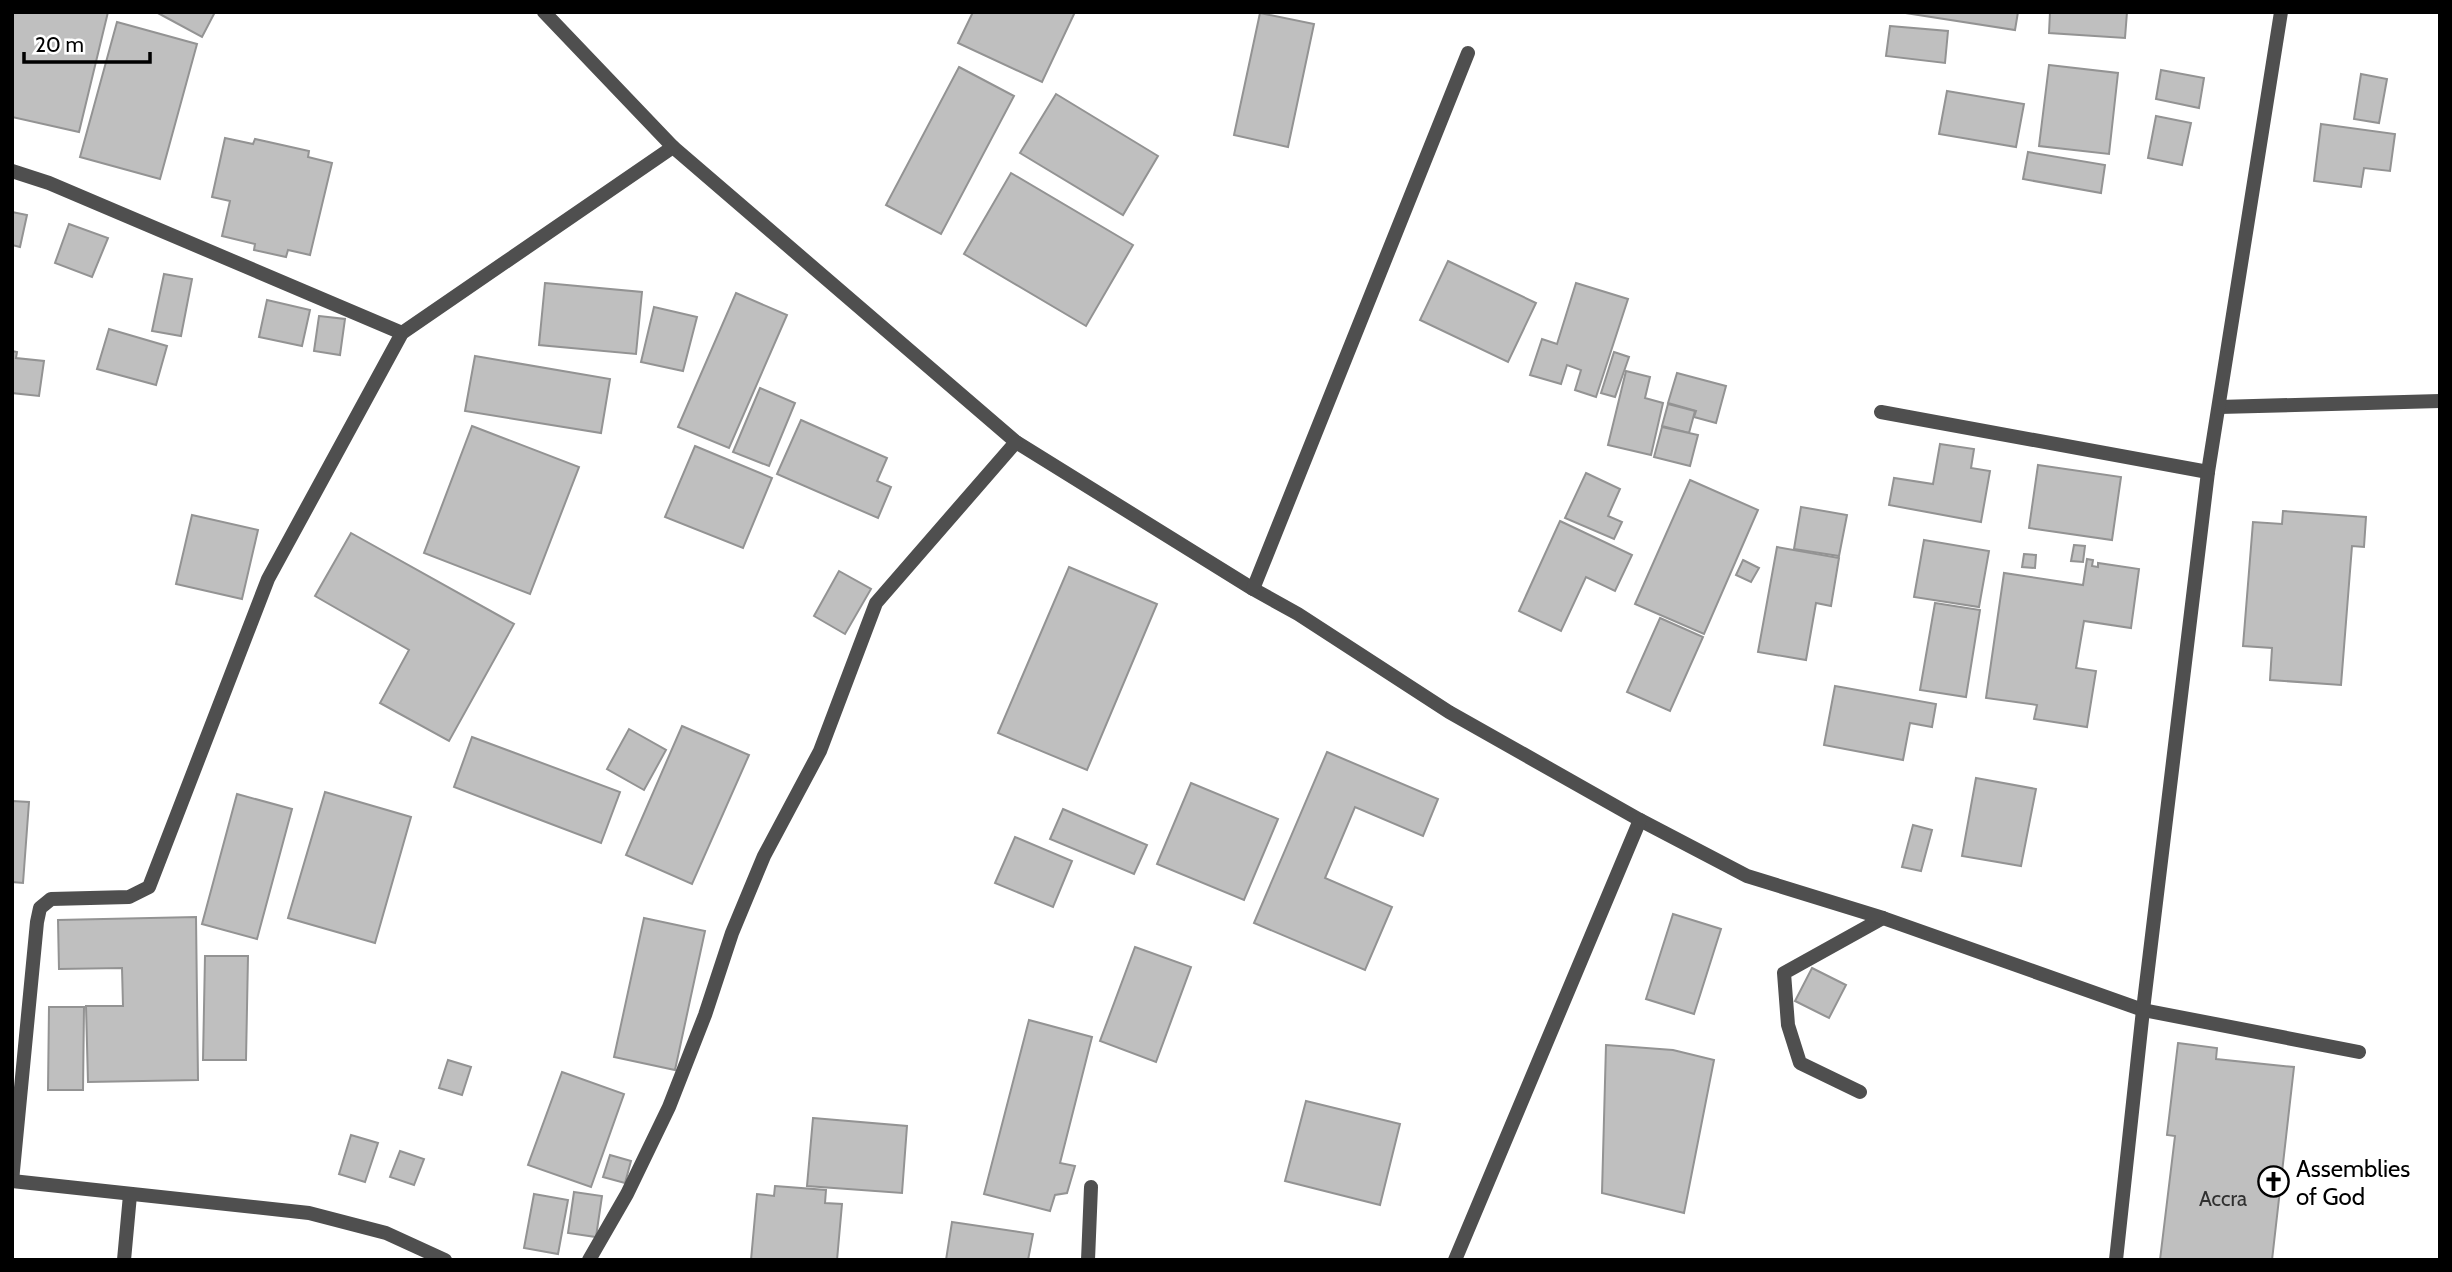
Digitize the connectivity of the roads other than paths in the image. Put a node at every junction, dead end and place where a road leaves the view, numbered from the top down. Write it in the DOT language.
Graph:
graph roads {
  1 [pos="544,12"];
  2 [pos="2281,12"];
  3 [pos="1468,53"];
  4 [pos="673,147"];
  5 [pos="12,171"];
  6 [pos="402,333"];
  7 [pos="2440,401"];
  8 [pos="2219,407"];
  9 [pos="1881,412"];
  10 [pos="1016,442"];
  11 [pos="2208,472"];
  12 [pos="1253,589"];
  13 [pos="1640,820"];
  14 [pos="1883,918"];
  15 [pos="2143,1010"];
  16 [pos="2359,1052"];
  17 [pos="1860,1092"];
  18 [pos="12,1181"];
  19 [pos="1091,1187"];
  20 [pos="130,1195"];
  21 [pos="124,1260"];
  22 [pos="445,1260"];
  23 [pos="589,1260"];
  24 [pos="1088,1260"];
  25 [pos="1455,1260"];
  26 [pos="2116,1260"];
  1 -- 4 [label="street"];
  2 -- 8 [label="street"];
  3 -- 12 [label="street"];
  4 -- 6 [label="street"];
  4 -- 10 [label="street"];
  5 -- 6 [label="street"];
  6 -- 18 [label="street"];
  7 -- 8 [label="street"];
  8 -- 11 [label="street"];
  9 -- 11 [label="street"];
  10 -- 12 [label="street"];
  10 -- 23 [label="street"];
  11 -- 15 [label="street"];
  12 -- 13 [label="street"];
  13 -- 14 [label="street"];
  13 -- 25 [label="street"];
  14 -- 15 [label="street"];
  14 -- 17 [label="street"];
  15 -- 16 [label="street"];
  15 -- 26 [label="street"];
  18 -- 20 [label="street"];
  19 -- 24 [label="street"];
  20 -- 21 [label="street"];
  20 -- 22 [label="street"];
}
